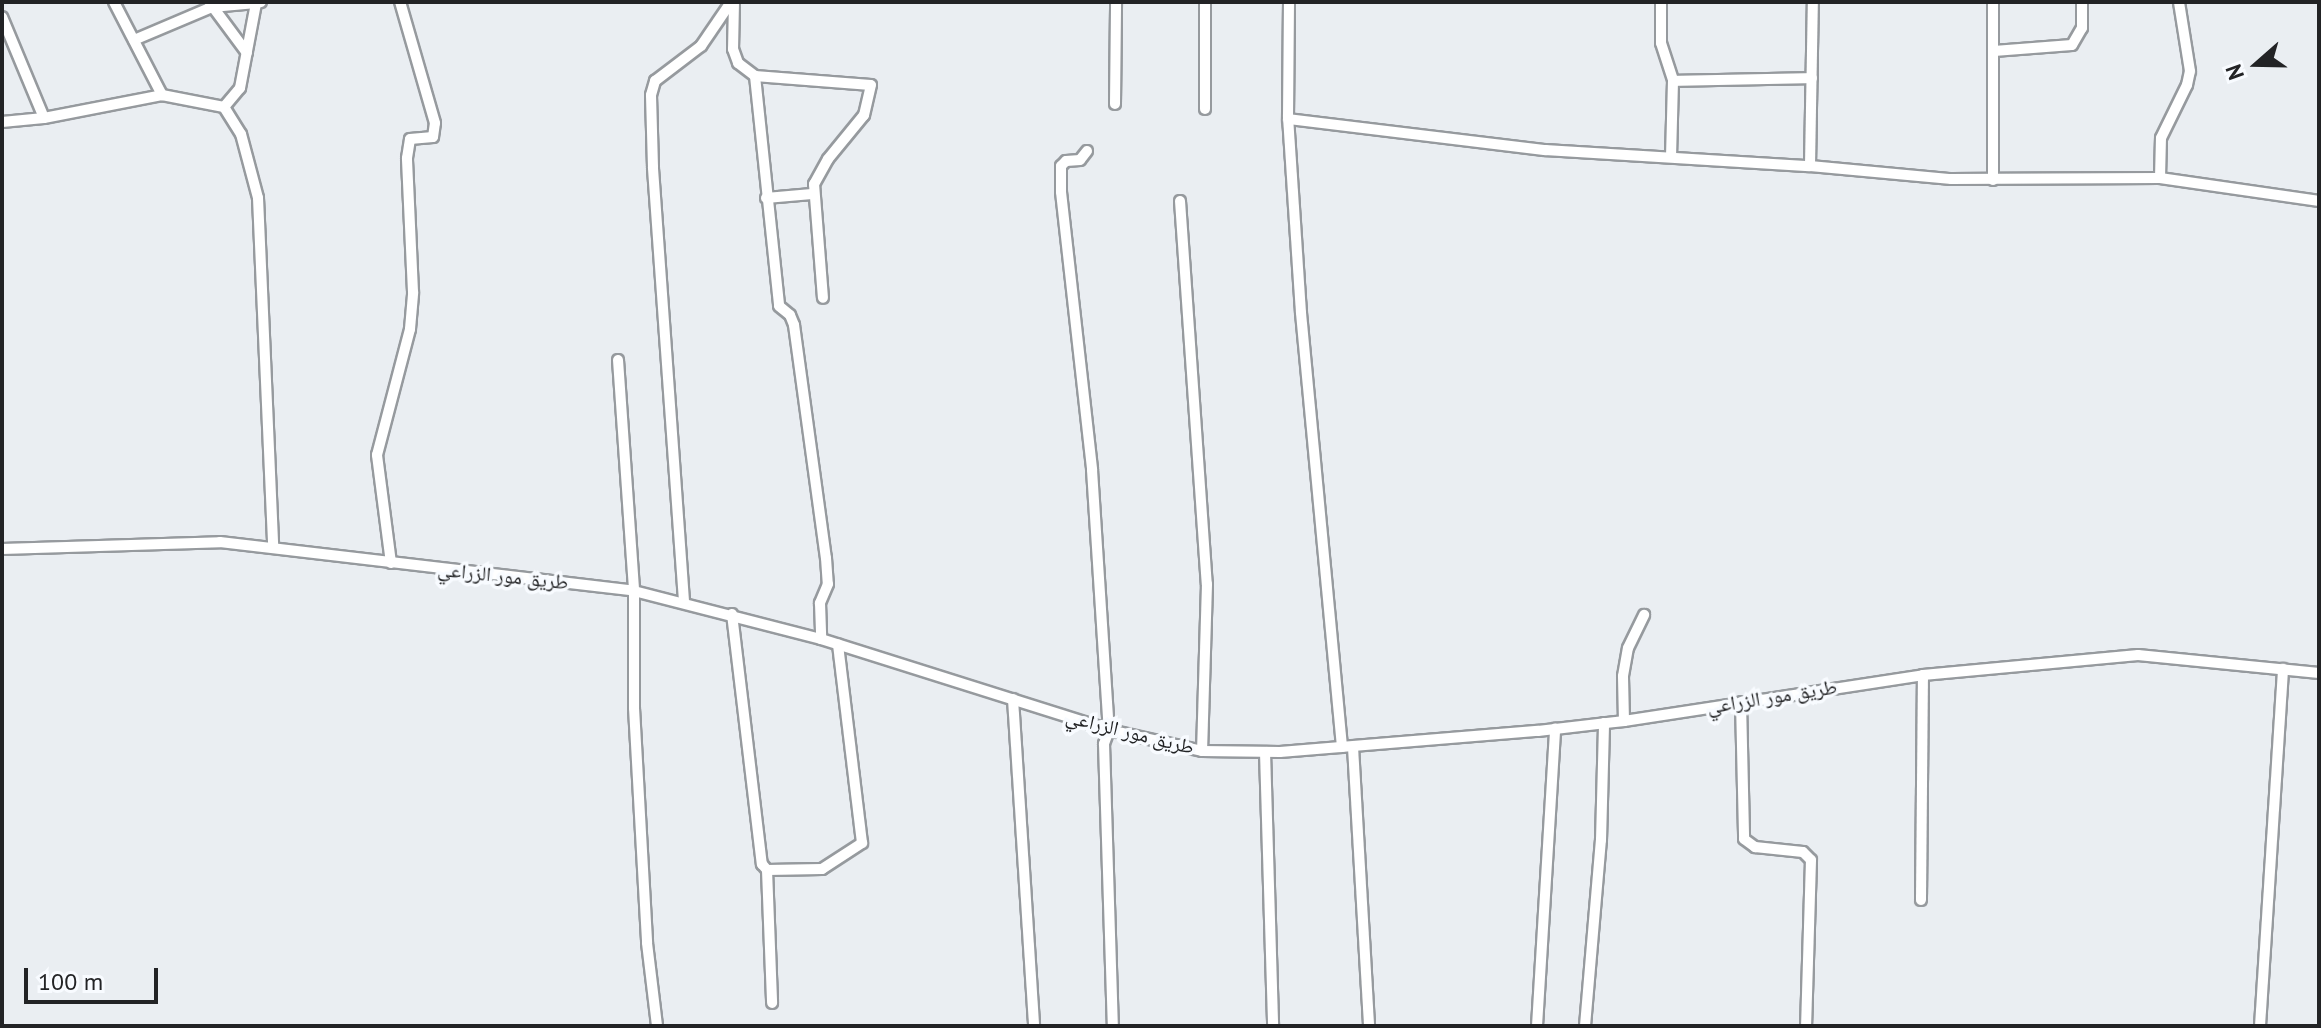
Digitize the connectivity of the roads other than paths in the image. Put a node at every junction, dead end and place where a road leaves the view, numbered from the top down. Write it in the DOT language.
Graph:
graph roads {
  1 [pos="114,2"];
  2 [pos="400,2"];
  3 [pos="732,2"];
  4 [pos="1116,2"];
  5 [pos="1205,2"];
  6 [pos="1289,2"];
  7 [pos="1661,2"];
  8 [pos="1813,2"];
  9 [pos="1993,2"];
  10 [pos="2082,2"];
  11 [pos="2179,2"];
  12 [pos="258,3"];
  13 [pos="211,4"];
  14 [pos="2,17"];
  15 [pos="134,40"];
  16 [pos="1994,51"];
  17 [pos="247,53"];
  18 [pos="755,76"];
  19 [pos="1812,78"];
  20 [pos="1673,81"];
  21 [pos="162,95"];
  22 [pos="1115,104"];
  23 [pos="224,107"];
  24 [pos="1205,109"];
  25 [pos="44,118"];
  26 [pos="1288,119"];
  27 [pos="2,122"];
  28 [pos="1087,151"];
  29 [pos="1671,156"];
  30 [pos="1810,166"];
  31 [pos="2160,178"];
  32 [pos="1993,180"];
  33 [pos="812,194"];
  34 [pos="766,198"];
  35 [pos="1180,201"];
  36 [pos="2319,201"];
  37 [pos="823,298"];
  38 [pos="618,360"];
  39 [pos="273,548"];
  40 [pos="2,549"];
  41 [pos="391,563"];
  42 [pos="634,591"];
  43 [pos="684,601"];
  44 [pos="732,614"];
  45 [pos="1644,615"];
  46 [pos="821,639"];
  47 [pos="838,644"];
  48 [pos="2283,669"];
  49 [pos="2319,673"];
  50 [pos="1923,675"];
  51 [pos="1013,699"];
  52 [pos="1741,702"];
  53 [pos="1624,721"];
  54 [pos="1604,723"];
  55 [pos="1555,729"];
  56 [pos="1109,730"];
  57 [pos="1348,747"];
  58 [pos="1202,751"];
  59 [pos="1265,752"];
  60 [pos="767,870"];
  61 [pos="1921,900"];
  62 [pos="772,1003"];
  63 [pos="657,1026"];
  64 [pos="1034,1026"];
  65 [pos="1113,1026"];
  66 [pos="1273,1026"];
  67 [pos="1369,1026"];
  68 [pos="1537,1026"];
  69 [pos="1585,1026"];
  70 [pos="1806,1026"];
  71 [pos="2260,1026"];
  1 -- 15 [label="street"];
  2 -- 41 [label="street"];
  3 -- 18 [label="street"];
  3 -- 43 [label="street"];
  4 -- 22 [label="street"];
  5 -- 24 [label="street"];
  6 -- 26 [label="street"];
  7 -- 20 [label="street"];
  8 -- 19 [label="street"];
  9 -- 16 [label="street"];
  10 -- 16 [label="street"];
  11 -- 31 [label="street"];
  12 -- 13 [label="street"];
  12 -- 17 [label="street"];
  13 -- 15 [label="street"];
  13 -- 17 [label="street"];
  14 -- 25 [label="street"];
  15 -- 21 [label="street"];
  16 -- 32 [label="street"];
  17 -- 23 [label="street"];
  18 -- 33 [label="street"];
  18 -- 34 [label="street"];
  19 -- 20 [label="street"];
  19 -- 30 [label="street"];
  20 -- 29 [label="street"];
  21 -- 23 [label="street"];
  21 -- 25 [label="street"];
  23 -- 39 [label="street"];
  25 -- 27 [label="street"];
  26 -- 29 [label="street"];
  26 -- 57 [label="street"];
  28 -- 56 [label="street"];
  29 -- 30 [label="street"];
  30 -- 32 [label="street"];
  31 -- 32 [label="street"];
  31 -- 36 [label="street"];
  33 -- 34 [label="street"];
  33 -- 37 [label="street"];
  34 -- 46 [label="street"];
  35 -- 58 [label="street"];
  38 -- 42 [label="street"];
  39 -- 40 [label="street, طريق مور الزراعي"];
  39 -- 41 [label="street, طريق مور الزراعي"];
  41 -- 42 [label="street, طريق مور الزراعي"];
  42 -- 43 [label="street, طريق مور الزراعي"];
  42 -- 63 [label="street"];
  43 -- 44 [label="street, طريق مور الزراعي"];
  44 -- 46 [label="street, طريق مور الزراعي"];
  44 -- 60 [label="street"];
  45 -- 53 [label="street"];
  46 -- 47 [label="street, طريق مور الزراعي"];
  47 -- 51 [label="street, طريق مور الزراعي"];
  47 -- 60 [label="street"];
  48 -- 49 [label="street, طريق مور الزراعي"];
  48 -- 50 [label="street, طريق مور الزراعي"];
  48 -- 71 [label="street"];
  50 -- 52 [label="street, طريق مور الزراعي"];
  50 -- 61 [label="street"];
  51 -- 56 [label="street, طريق مور الزراعي"];
  51 -- 64 [label="street"];
  52 -- 53 [label="street, طريق مور الزراعي"];
  52 -- 70 [label="street"];
  53 -- 54 [label="street, طريق مور الزراعي"];
  54 -- 55 [label="street, طريق مور الزراعي"];
  54 -- 69 [label="street"];
  55 -- 57 [label="street, طريق مور الزراعي"];
  55 -- 68 [label="street"];
  56 -- 58 [label="street, طريق مور الزراعي"];
  56 -- 65 [label="street"];
  57 -- 59 [label="street, طريق مور الزراعي"];
  57 -- 67 [label="street"];
  58 -- 59 [label="street, طريق مور الزراعي"];
  59 -- 66 [label="street"];
  60 -- 62 [label="street"];
}
